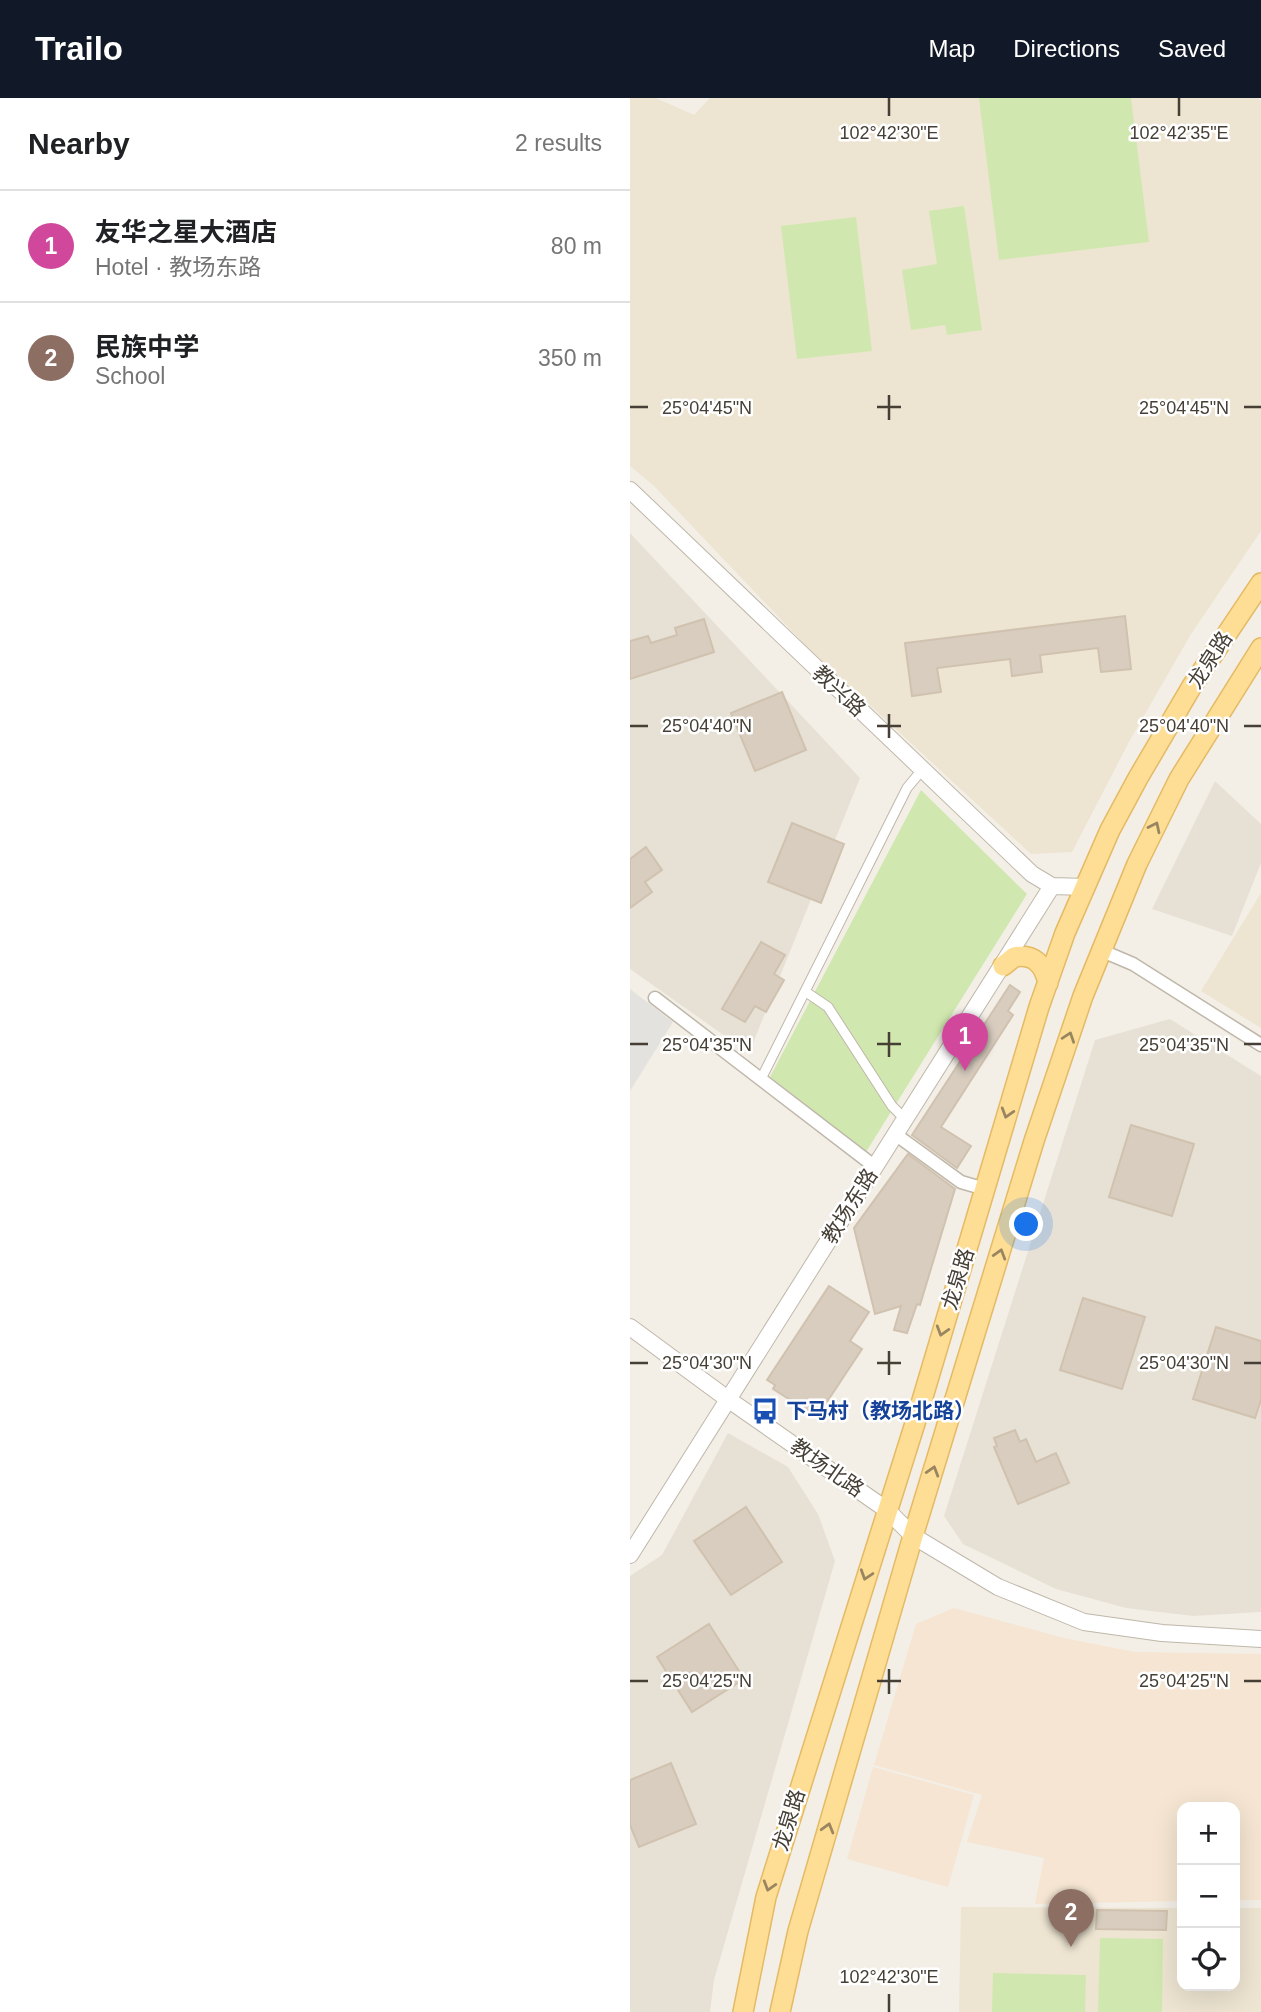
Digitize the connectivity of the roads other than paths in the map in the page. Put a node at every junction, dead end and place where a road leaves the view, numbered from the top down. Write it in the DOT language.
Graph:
graph roads {
  1 [pos="630,490"];
  2 [pos="1261,583"];
  3 [pos="1261,648"];
  4 [pos="922,770"];
  5 [pos="1052,886"];
  6 [pos="1086,887"];
  7 [pos="1100,950"];
  8 [pos="1003,965"];
  9 [pos="1048,983"];
  10 [pos="806,992"];
  11 [pos="655,998"];
  12 [pos="1261,1045"];
  13 [pos="761,1079"];
  14 [pos="904,1118"];
  15 [pos="895,1134"];
  16 [pos="874,1166"];
  17 [pos="985,1189"];
  18 [pos="630,1327"];
  19 [pos="729,1401"];
  20 [pos="887,1510"];
  21 [pos="914,1536"];
  22 [pos="630,1555"];
  23 [pos="1261,1639"];
  24 [pos="743,2012"];
  25 [pos="780,2012"];
  1 -- 4 [label="street, 教兴路"];
  2 -- 6 [label="main road, 龙泉路"];
  7 -- 3 [label="main road, 龙泉路, one-way"];
  4 -- 5 [label="street, 教兴路"];
  4 -- 10 [label="street"];
  5 -- 6 [label="street"];
  5 -- 8 [label="street, 教场东路"];
  6 -- 9 [label="main road, 龙泉路"];
  7 -- 12 [label="street"];
  21 -- 7 [label="main road, 龙泉路, one-way"];
  8 -- 9 [label="main road"];
  8 -- 14 [label="street, 教场东路"];
  9 -- 17 [label="main road, 龙泉路, one-way"];
  10 -- 13 [label="street"];
  10 -- 14 [label="street"];
  11 -- 13 [label="street"];
  13 -- 16 [label="street"];
  14 -- 15 [label="street, 教场东路"];
  15 -- 16 [label="street, 教场东路"];
  15 -- 17 [label="street"];
  16 -- 19 [label="street, 教场东路"];
  17 -- 20 [label="main road, 龙泉路, one-way"];
  18 -- 19 [label="street, 教场北路"];
  19 -- 20 [label="street, 教场北路"];
  19 -- 22 [label="street, 教场东路"];
  20 -- 21 [label="street, 教场北路"];
  20 -- 24 [label="main road, 龙泉路, one-way"];
  21 -- 23 [label="street, 教场北路"];
  25 -- 21 [label="main road, 龙泉路, one-way"];
}
